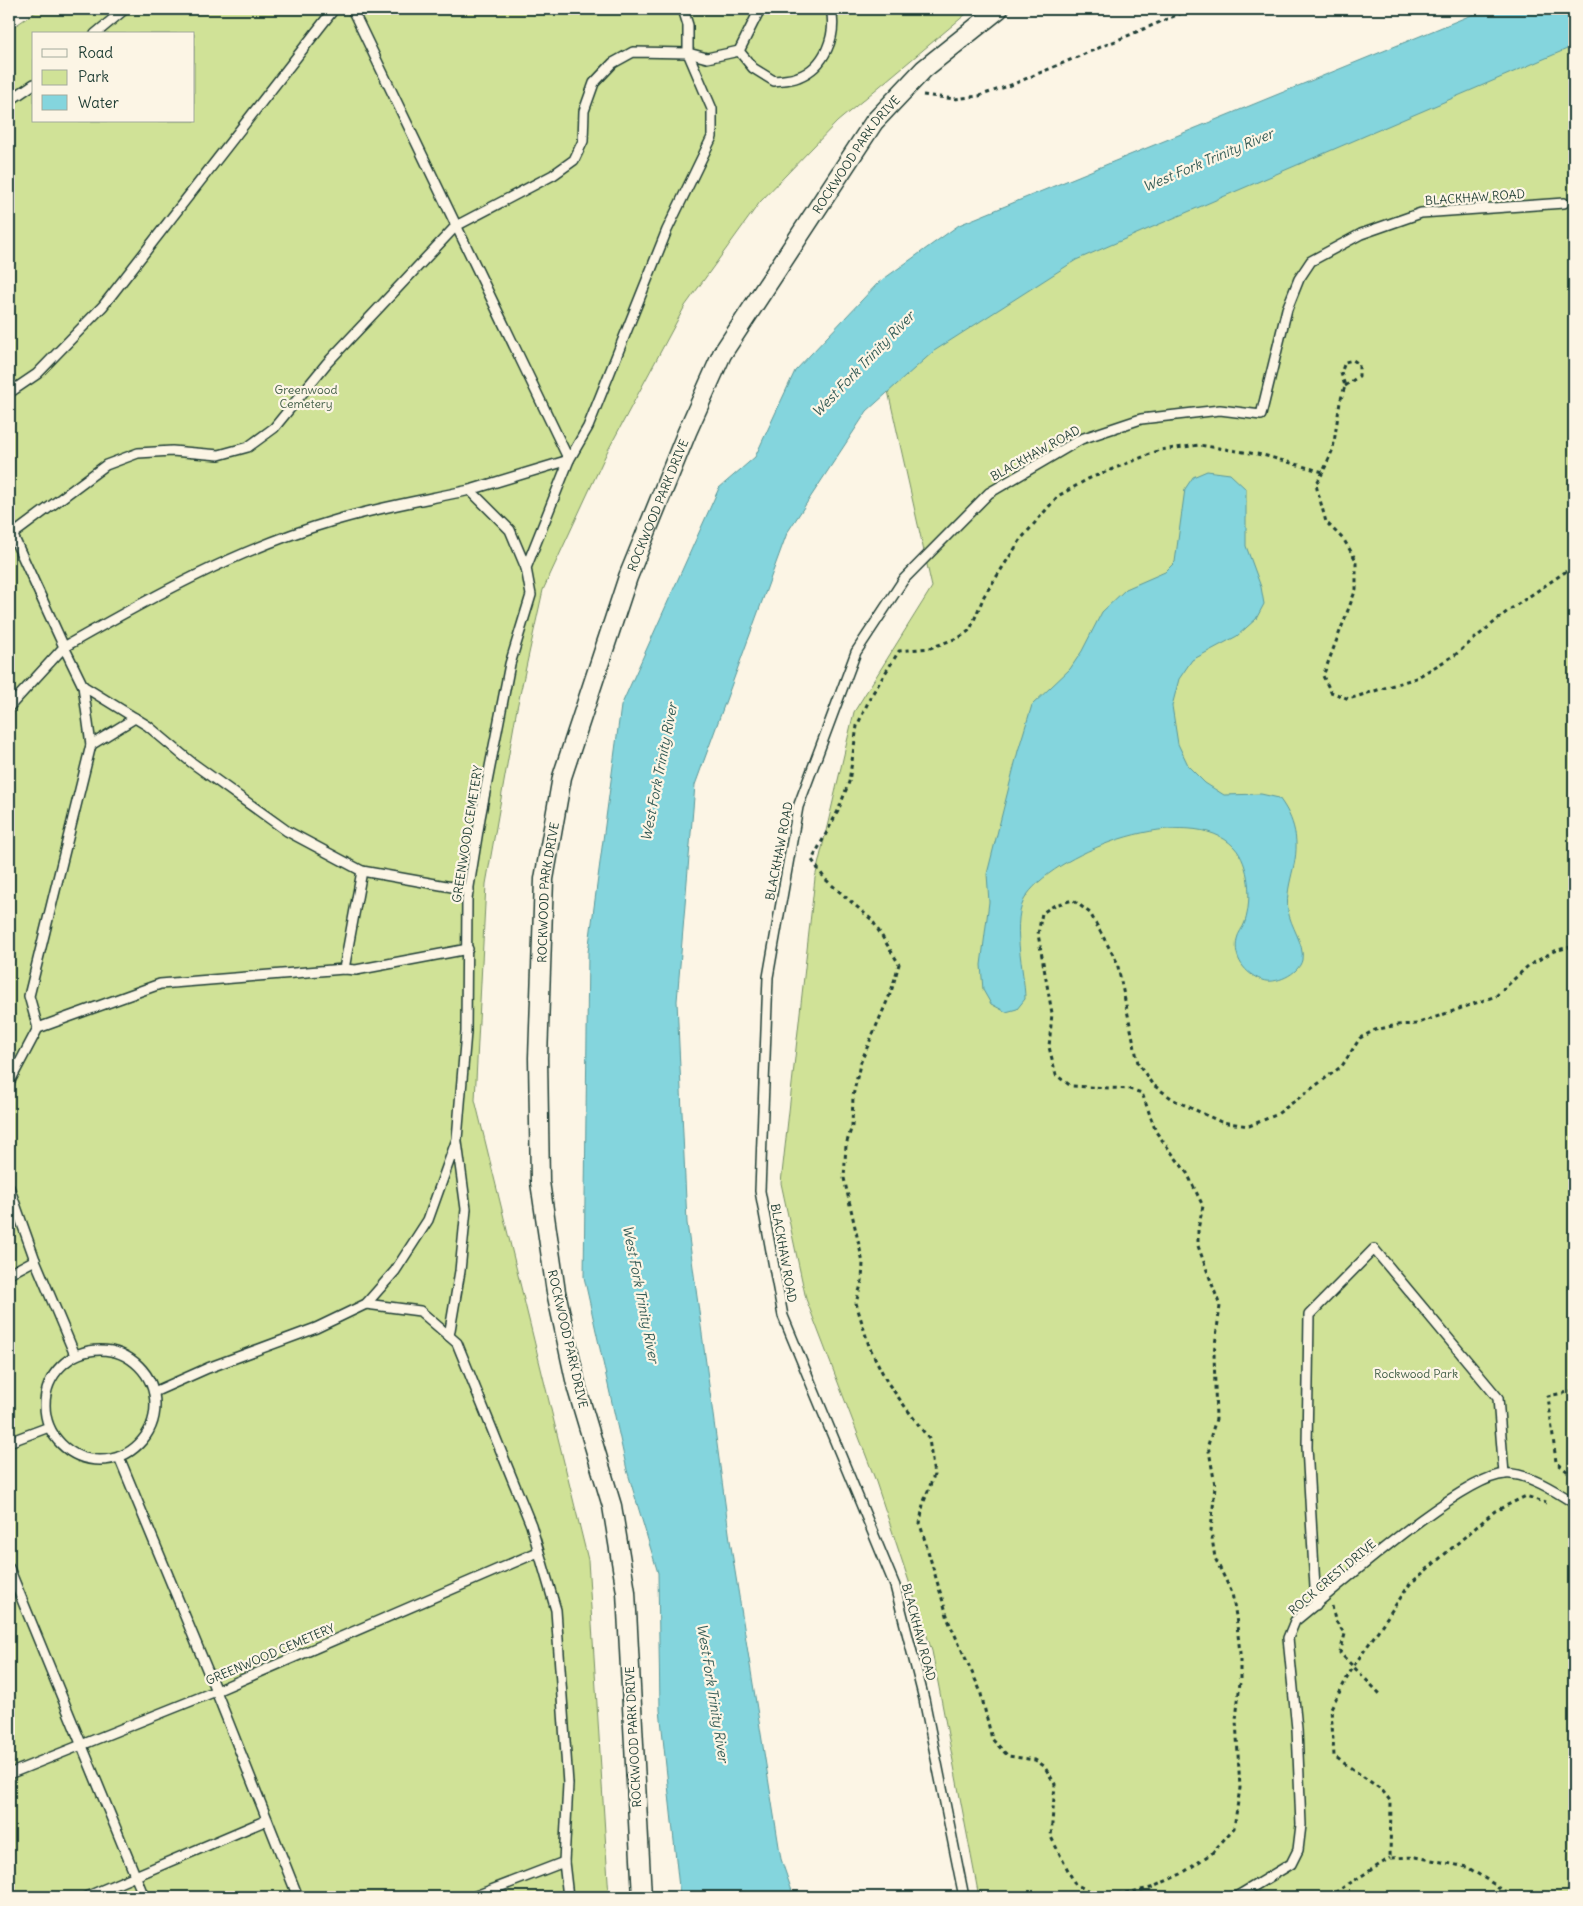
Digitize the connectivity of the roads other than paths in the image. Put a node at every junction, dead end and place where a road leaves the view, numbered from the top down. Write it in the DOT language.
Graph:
graph roads {
  1 [pos="125,9"];
  2 [pos="334,9"];
  3 [pos="352,9"];
  4 [pos="683,9"];
  5 [pos="760,9"];
  6 [pos="831,9"];
  7 [pos="999,9"];
  8 [pos="97,32"];
  9 [pos="738,50"];
  10 [pos="688,53"];
  11 [pos="32,85"];
  12 [pos="9,101"];
  13 [pos="1564,203"];
  14 [pos="456,226"];
  15 [pos="9,393"];
  16 [pos="569,460"];
  17 [pos="470,490"];
  18 [pos="11,531"];
  19 [pos="526,568"];
  20 [pos="64,647"];
  21 [pos="83,686"];
  22 [pos="9,707"];
  23 [pos="135,718"];
  24 [pos="91,745"];
  25 [pos="362,871"];
  26 [pos="468,890"];
  27 [pos="468,949"];
  28 [pos="344,969"];
  29 [pos="38,1028"];
  30 [pos="9,1083"];
  31 [pos="457,1140"];
  32 [pos="9,1187"];
  33 [pos="35,1260"];
  34 [pos="9,1274"];
  35 [pos="366,1304"];
  36 [pos="449,1336"];
  37 [pos="75,1355"];
  38 [pos="154,1392"];
  39 [pos="50,1427"];
  40 [pos="9,1442"];
  41 [pos="119,1457"];
  42 [pos="1504,1474"];
  43 [pos="1574,1503"];
  44 [pos="538,1552"];
  45 [pos="9,1568"];
  46 [pos="1316,1605"];
  47 [pos="216,1690"];
  48 [pos="82,1744"];
  49 [pos="9,1774"];
  50 [pos="267,1820"];
  51 [pos="564,1862"];
  52 [pos="135,1876"];
  53 [pos="86,1897"];
  54 [pos="144,1897"];
  55 [pos="298,1897"];
  56 [pos="473,1897"];
  57 [pos="568,1897"];
  58 [pos="642,1897"];
  59 [pos="964,1897"];
  60 [pos="1236,1897"];
  1 -- 8 [label="lane"];
  2 -- 15 [label="lane"];
  3 -- 14 [label="lane"];
  4 -- 10 [label="lane"];
  5 -- 9 [label="lane"];
  6 -- 9 [label="lane"];
  7 -- 58 [label="street, ROCKWOOD PARK DRIVE"];
  9 -- 10 [label="lane"];
  10 -- 14 [label="lane"];
  10 -- 16 [label="lane"];
  11 -- 12 [label="lane"];
  13 -- 59 [label="lane, BLACKHAW ROAD"];
  14 -- 16 [label="lane"];
  14 -- 18 [label="lane"];
  16 -- 17 [label="lane"];
  16 -- 19 [label="lane"];
  17 -- 19 [label="lane, GREENWOOD CEMETERY"];
  17 -- 20 [label="lane"];
  18 -- 20 [label="lane"];
  19 -- 26 [label="lane, GREENWOOD CEMETERY"];
  20 -- 21 [label="lane"];
  20 -- 22 [label="lane"];
  21 -- 23 [label="lane"];
  21 -- 24 [label="lane"];
  23 -- 24 [label="lane"];
  23 -- 25 [label="lane"];
  24 -- 29 [label="lane"];
  25 -- 26 [label="lane"];
  25 -- 28 [label="lane"];
  26 -- 27 [label="lane, GREENWOOD CEMETERY"];
  27 -- 28 [label="lane"];
  27 -- 31 [label="lane, GREENWOOD CEMETERY"];
  28 -- 29 [label="lane"];
  29 -- 30 [label="lane"];
  31 -- 35 [label="lane, GREENWOOD CEMETERY"];
  31 -- 36 [label="lane, GREENWOOD CEMETERY"];
  32 -- 33 [label="lane"];
  33 -- 34 [label="lane"];
  33 -- 37 [label="lane"];
  35 -- 36 [label="lane"];
  35 -- 38 [label="lane, GREENWOOD CEMETERY"];
  36 -- 44 [label="lane"];
  37 -- 38 [label="lane"];
  37 -- 39 [label="lane"];
  38 -- 41 [label="lane"];
  39 -- 40 [label="lane"];
  39 -- 41 [label="lane"];
  41 -- 47 [label="lane"];
  42 -- 43 [label="lane, ROCK CREST DRIVE"];
  42 -- 46 [label="lane, ROCK CREST DRIVE"];
  42 -- 46 [label="lane"];
  44 -- 47 [label="lane, GREENWOOD CEMETERY"];
  44 -- 51 [label="lane"];
  45 -- 48 [label="lane"];
  46 -- 60 [label="lane, ROCK CREST DRIVE"];
  47 -- 48 [label="lane, GREENWOOD CEMETERY"];
  47 -- 50 [label="lane"];
  48 -- 49 [label="lane, GREENWOOD CEMETERY"];
  48 -- 52 [label="lane"];
  50 -- 52 [label="lane"];
  50 -- 55 [label="lane"];
  51 -- 56 [label="lane"];
  51 -- 57 [label="lane"];
  52 -- 53 [label="lane"];
  52 -- 54 [label="lane"];
}
